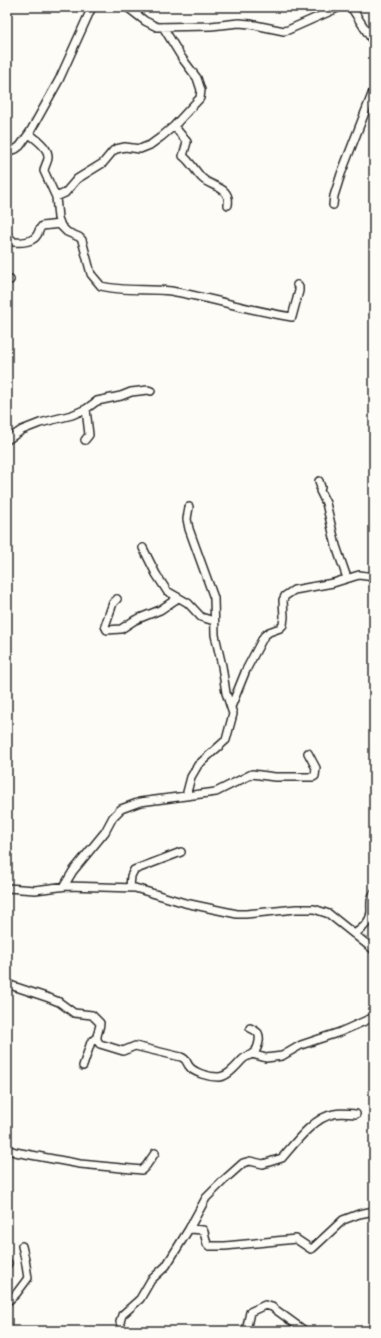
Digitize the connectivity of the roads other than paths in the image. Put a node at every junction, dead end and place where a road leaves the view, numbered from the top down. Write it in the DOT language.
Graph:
graph roads {
  1 [pos="92,7"];
  2 [pos="127,7"];
  3 [pos="340,7"];
  4 [pos="351,7"];
  5 [pos="164,27"];
  6 [pos="374,44"];
  7 [pos="374,89"];
  8 [pos="174,126"];
  9 [pos="30,134"];
  10 [pos="7,151"];
  11 [pos="56,197"];
  12 [pos="228,205"];
  13 [pos="333,205"];
  14 [pos="60,224"];
  15 [pos="7,235"];
  16 [pos="297,285"];
  17 [pos="151,390"];
  18 [pos="86,409"];
  19 [pos="7,440"];
  20 [pos="86,440"];
  21 [pos="319,481"];
  22 [pos="189,507"];
  23 [pos="144,548"];
  24 [pos="374,577"];
  25 [pos="347,578"];
  26 [pos="178,598"];
  27 [pos="117,600"];
  28 [pos="214,622"];
  29 [pos="231,707"];
  30 [pos="308,753"];
  31 [pos="186,796"];
  32 [pos="181,852"];
  33 [pos="64,886"];
  34 [pos="130,887"];
  35 [pos="7,888"];
  36 [pos="374,893"];
  37 [pos="354,934"];
  38 [pos="374,950"];
  39 [pos="7,984"];
  40 [pos="374,1017"];
  41 [pos="250,1028"];
  42 [pos="96,1038"];
  43 [pos="252,1054"];
  44 [pos="83,1066"];
  45 [pos="356,1114"];
  46 [pos="7,1149"];
  47 [pos="155,1153"];
  48 [pos="374,1211"];
  49 [pos="189,1229"];
  50 [pos="22,1246"];
  51 [pos="7,1302"];
  52 [pos="123,1331"];
  53 [pos="246,1331"];
  54 [pos="305,1331"];
  1 -- 9 [label="street"];
  2 -- 5 [label="street"];
  3 -- 5 [label="street"];
  4 -- 6 [label="street"];
  5 -- 8 [label="street"];
  7 -- 13 [label="street"];
  8 -- 11 [label="street"];
  8 -- 12 [label="street"];
  9 -- 10 [label="street"];
  9 -- 11 [label="street"];
  11 -- 14 [label="street"];
  14 -- 15 [label="street"];
  14 -- 16 [label="street"];
  17 -- 18 [label="street"];
  18 -- 19 [label="street"];
  18 -- 20 [label="street"];
  21 -- 25 [label="street"];
  22 -- 28 [label="street"];
  23 -- 26 [label="street"];
  24 -- 25 [label="street"];
  25 -- 29 [label="street"];
  26 -- 27 [label="street"];
  26 -- 28 [label="street"];
  28 -- 29 [label="street"];
  29 -- 31 [label="street"];
  30 -- 31 [label="street"];
  31 -- 33 [label="street"];
  32 -- 34 [label="street"];
  33 -- 34 [label="street"];
  33 -- 35 [label="street"];
  34 -- 37 [label="street"];
  36 -- 37 [label="street"];
  37 -- 38 [label="street"];
  39 -- 42 [label="street"];
  40 -- 43 [label="street"];
  41 -- 43 [label="street"];
  42 -- 43 [label="street"];
  42 -- 44 [label="street"];
  45 -- 49 [label="street"];
  46 -- 47 [label="street"];
  48 -- 49 [label="street"];
  49 -- 52 [label="street"];
  50 -- 51 [label="street"];
  53 -- 54 [label="street"];
}
